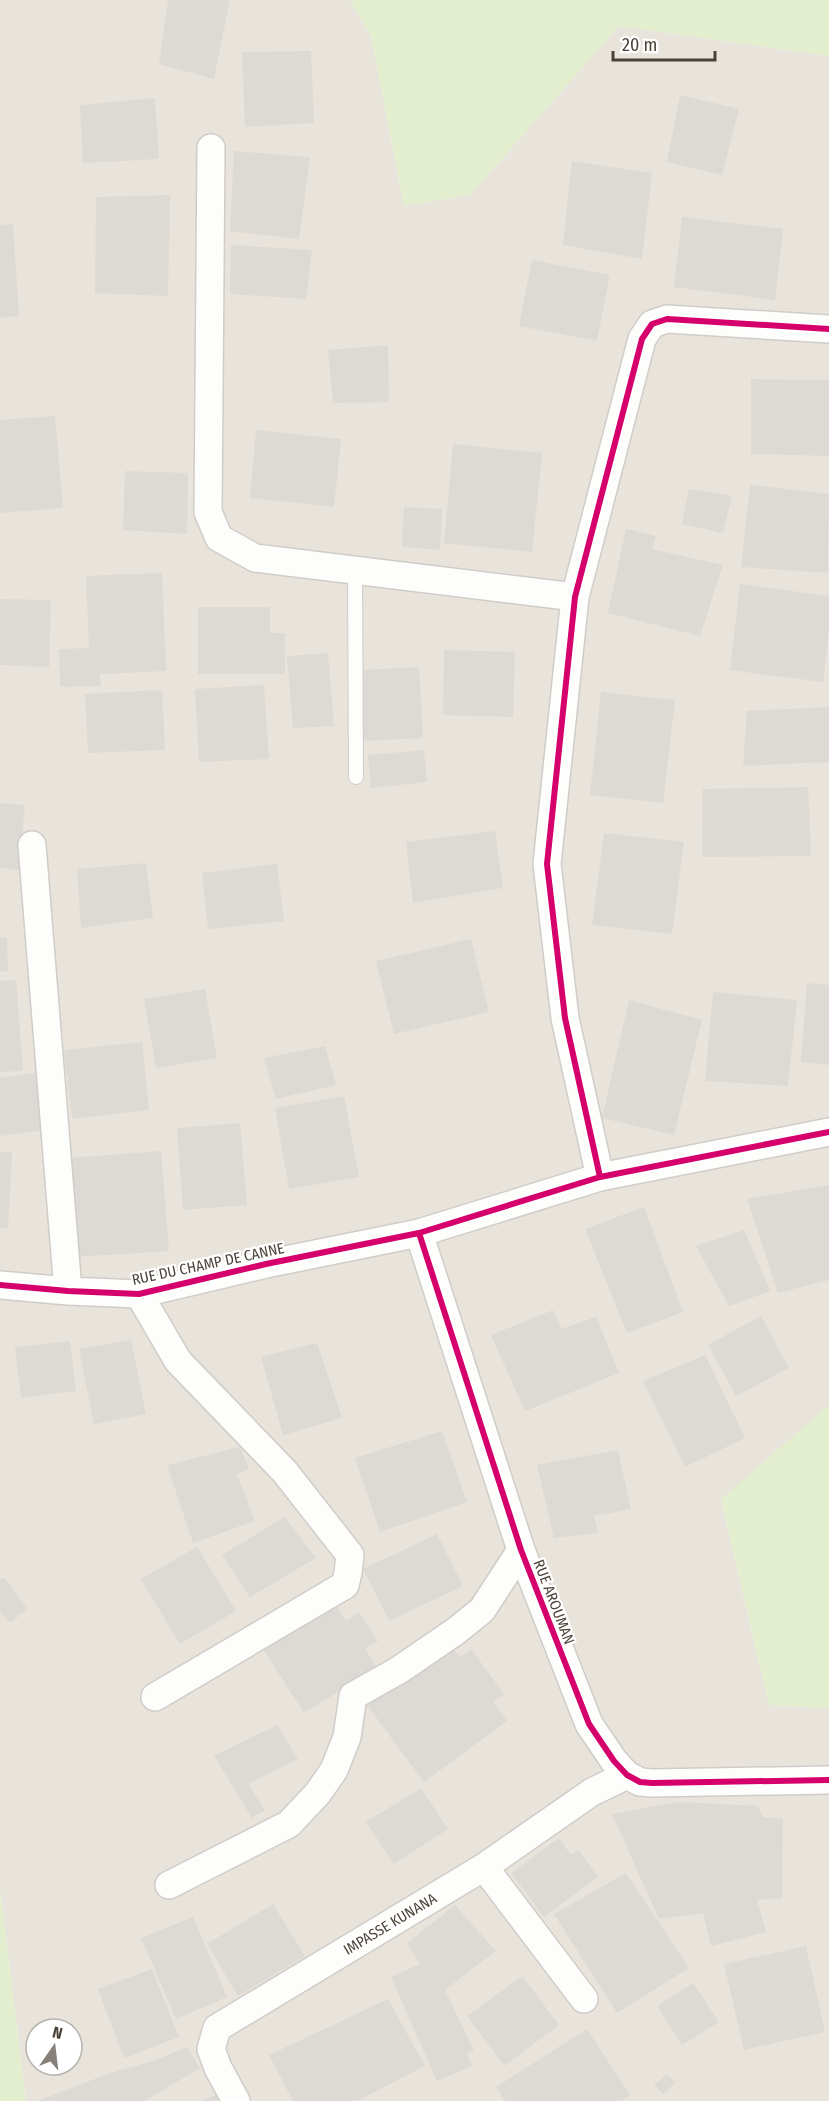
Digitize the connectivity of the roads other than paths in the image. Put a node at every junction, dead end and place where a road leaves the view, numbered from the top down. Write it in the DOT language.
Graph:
graph roads {
  1 [pos="211,148"];
  2 [pos="829,330"];
  3 [pos="355,570"];
  4 [pos="575,597"];
  5 [pos="356,777"];
  6 [pos="32,845"];
  7 [pos="829,1132"];
  8 [pos="600,1177"];
  9 [pos="419,1233"];
  10 [pos="0,1285"];
  11 [pos="68,1291"];
  12 [pos="139,1294"];
  13 [pos="521,1550"];
  14 [pos="155,1697"];
  15 [pos="627,1775"];
  16 [pos="829,1780"];
  17 [pos="484,1868"];
  18 [pos="169,1885"];
  19 [pos="584,1999"];
  20 [pos="236,2101"];
  1 -- 3 [label="street"];
  2 -- 4 [label="street"];
  3 -- 4 [label="street"];
  3 -- 5 [label="lane"];
  4 -- 8 [label="street"];
  6 -- 11 [label="street"];
  7 -- 8 [label="street, RUE DU CHAMP DE CANNE"];
  8 -- 9 [label="street, RUE DU CHAMP DE CANNE"];
  9 -- 12 [label="street, RUE DU CHAMP DE CANNE"];
  9 -- 13 [label="street, RUE AROUMAN"];
  10 -- 11 [label="street, RUE DU CHAMP DE CANNE"];
  11 -- 12 [label="street, RUE DU CHAMP DE CANNE"];
  12 -- 14 [label="street"];
  13 -- 15 [label="street, RUE AROUMAN"];
  13 -- 18 [label="street"];
  15 -- 16 [label="street"];
  15 -- 17 [label="street, IMPASSE KUNANA"];
  17 -- 19 [label="street"];
  17 -- 20 [label="street, IMPASSE KUNANA"];
}
